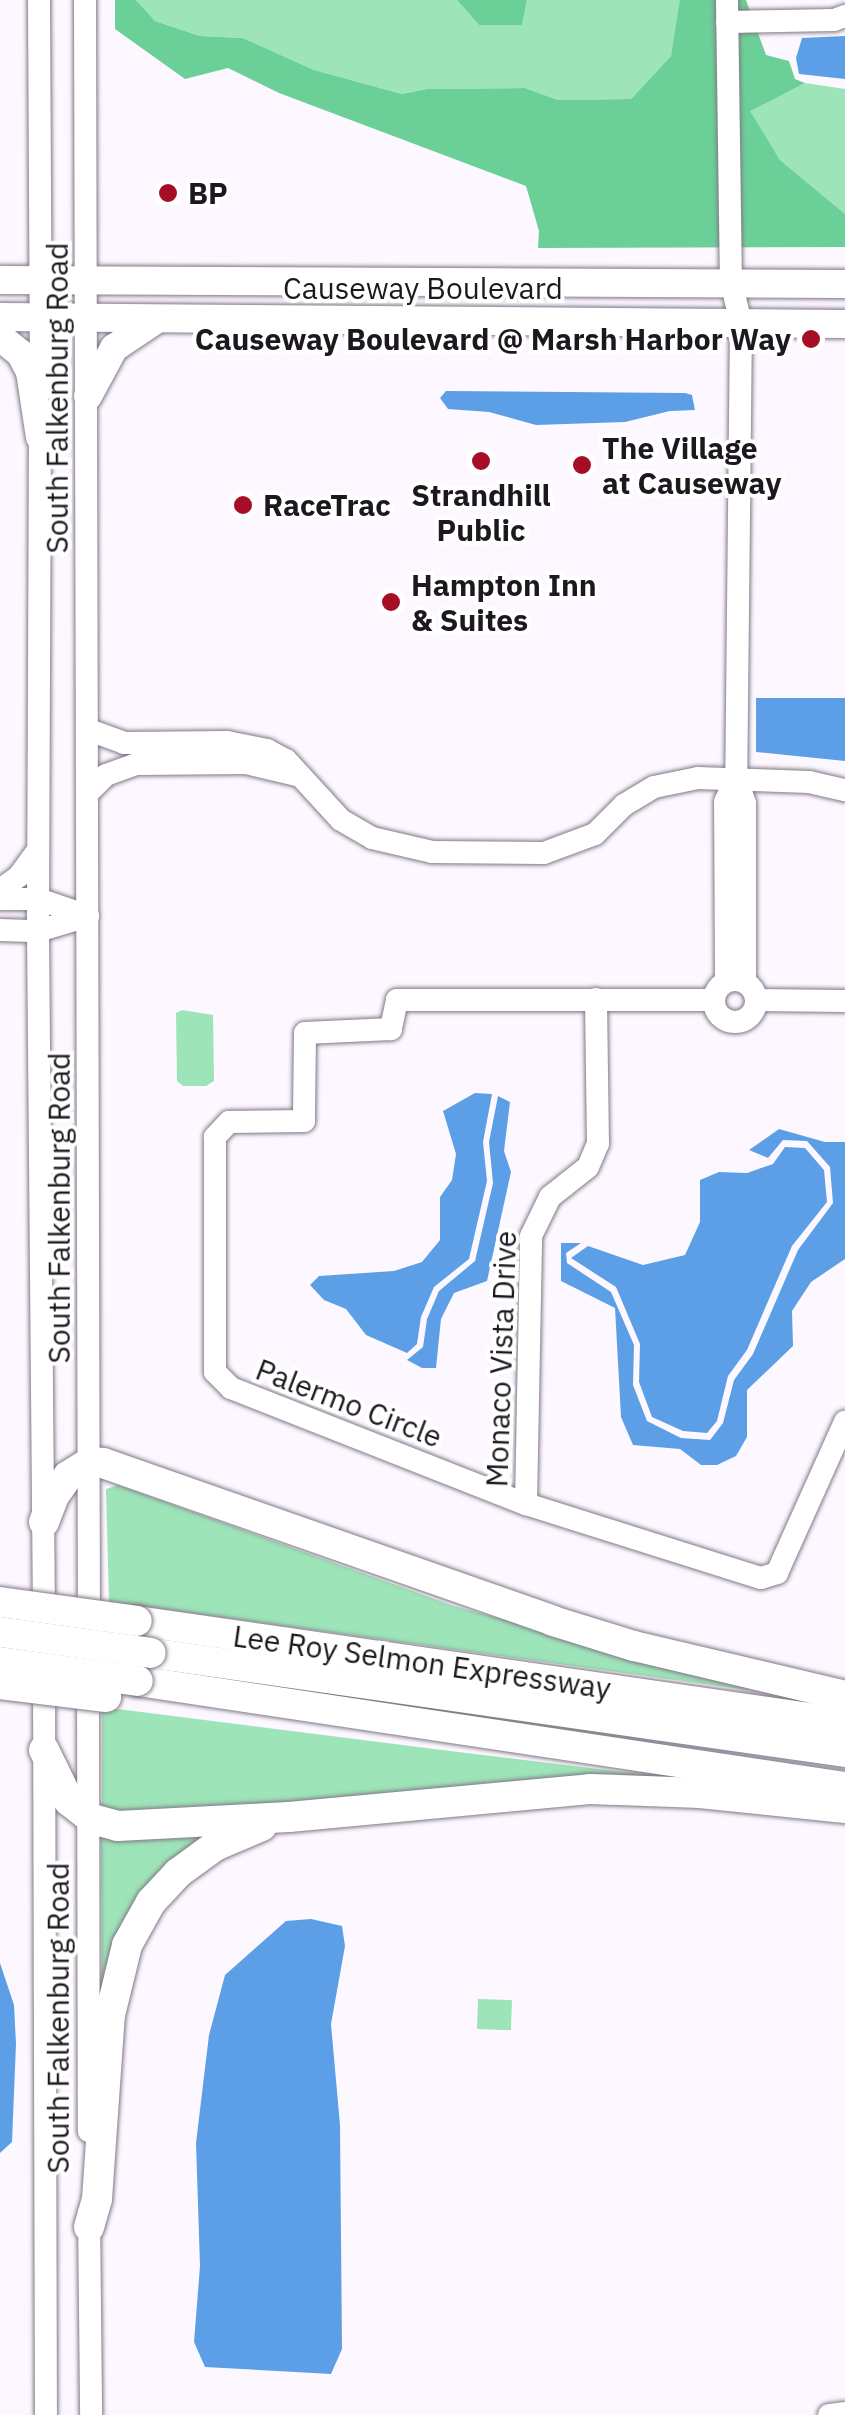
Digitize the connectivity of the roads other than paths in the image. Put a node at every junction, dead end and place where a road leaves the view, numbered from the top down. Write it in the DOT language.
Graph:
graph roads {
  1 [pos="40,0"];
  2 [pos="86,0"];
  3 [pos="794,10"];
  4 [pos="727,11"];
  5 [pos="845,16"];
  6 [pos="0,280"];
  7 [pos="41,280"];
  8 [pos="86,280"];
  9 [pos="732,282"];
  10 [pos="845,284"];
  11 [pos="0,317"];
  12 [pos="42,317"];
  13 [pos="87,319"];
  14 [pos="158,320"];
  15 [pos="741,323"];
  16 [pos="845,324"];
  17 [pos="0,336"];
  18 [pos="88,396"];
  19 [pos="40,437"];
  20 [pos="89,730"];
  21 [pos="736,777"];
  22 [pos="304,778"];
  23 [pos="845,790"];
  24 [pos="88,793"];
  25 [pos="38,850"];
  26 [pos="0,890"];
  27 [pos="0,899"];
  28 [pos="38,899"];
  29 [pos="88,916"];
  30 [pos="0,930"];
  31 [pos="38,931"];
  32 [pos="735,991"];
  33 [pos="596,999"];
  34 [pos="845,1001"];
  35 [pos="845,1422"];
  36 [pos="90,1462"];
  37 [pos="526,1504"];
  38 [pos="44,1522"];
  39 [pos="0,1602"];
  40 [pos="0,1632"];
  41 [pos="0,1644"];
  42 [pos="0,1662"];
  43 [pos="141,1675"];
  44 [pos="0,1684"];
  45 [pos="845,1696"];
  46 [pos="845,1723"];
  47 [pos="44,1750"];
  48 [pos="845,1752"];
  49 [pos="845,1787"];
  50 [pos="845,1808"];
  51 [pos="87,1816"];
  52 [pos="289,1817"];
  53 [pos="90,2227"];
  54 [pos="845,2412"];
  55 [pos="46,2415"];
  56 [pos="90,2415"];
  57 [pos="828,2415"];
  1 -- 7 [label="street, South Falkenburg Road"];
  2 -- 8 [label="street, South Falkenburg Road"];
  3 -- 4 [label="street"];
  3 -- 5 [label="street"];
  4 -- 9 [label="street"];
  6 -- 7 [label="main road, Causeway Boulevard"];
  7 -- 8 [label="main road, Causeway Boulevard"];
  7 -- 12 [label="street, South Falkenburg Road"];
  8 -- 9 [label="main road, Causeway Boulevard"];
  8 -- 13 [label="street, South Falkenburg Road"];
  9 -- 10 [label="main road, Causeway Boulevard"];
  9 -- 15 [label="street"];
  11 -- 12 [label="main road, Causeway Boulevard"];
  12 -- 13 [label="main road, Causeway Boulevard"];
  12 -- 19 [label="street, South Falkenburg Road"];
  13 -- 14 [label="main road, Causeway Boulevard"];
  13 -- 18 [label="street, South Falkenburg Road"];
  14 -- 15 [label="main road, Causeway Boulevard"];
  14 -- 18 [label="main road"];
  15 -- 16 [label="main road, Causeway Boulevard"];
  15 -- 21 [label="street"];
  17 -- 19 [label="main road"];
  18 -- 20 [label="street, South Falkenburg Road"];
  19 -- 25 [label="street, South Falkenburg Road"];
  20 -- 22 [label="street"];
  20 -- 24 [label="street, South Falkenburg Road"];
  21 -- 22 [label="street"];
  21 -- 23 [label="street"];
  21 -- 32 [label="street"];
  22 -- 24 [label="street"];
  24 -- 29 [label="street, South Falkenburg Road"];
  25 -- 26 [label="street"];
  25 -- 28 [label="street, South Falkenburg Road"];
  27 -- 28 [label="street"];
  28 -- 29 [label="street"];
  28 -- 31 [label="street, South Falkenburg Road"];
  29 -- 31 [label="street"];
  29 -- 36 [label="street, South Falkenburg Road"];
  30 -- 31 [label="street"];
  31 -- 38 [label="street, South Falkenburg Road"];
  32 -- 33 [label="street, Palermo Circle"];
  32 -- 34 [label="street, Palermo Circle"];
  33 -- 37 [label="street, Monaco Vista Drive"];
  33 -- 37 [label="street, Palermo Circle"];
  35 -- 37 [label="street, Palermo Circle"];
  36 -- 38 [label="highway"];
  36 -- 45 [label="highway"];
  36 -- 51 [label="street, South Falkenburg Road"];
  38 -- 47 [label="street, South Falkenburg Road"];
  39 -- 46 [label="highway, Lee Roy Selmon Expressway, bridge"];
  40 -- 43 [label="highway, bridge"];
  41 -- 43 [label="highway"];
  42 -- 43 [label="highway, bridge"];
  43 -- 44 [label="highway, bridge"];
  43 -- 48 [label="highway"];
  43 -- 49 [label="highway, Lee Roy Selmon Expressway"];
  47 -- 51 [label="highway"];
  47 -- 55 [label="street, South Falkenburg Road"];
  50 -- 52 [label="highway"];
  51 -- 52 [label="highway"];
  51 -- 53 [label="street, South Falkenburg Road"];
  52 -- 53 [label="highway"];
  53 -- 56 [label="street, South Falkenburg Road"];
  54 -- 57 [label="street"];
}
